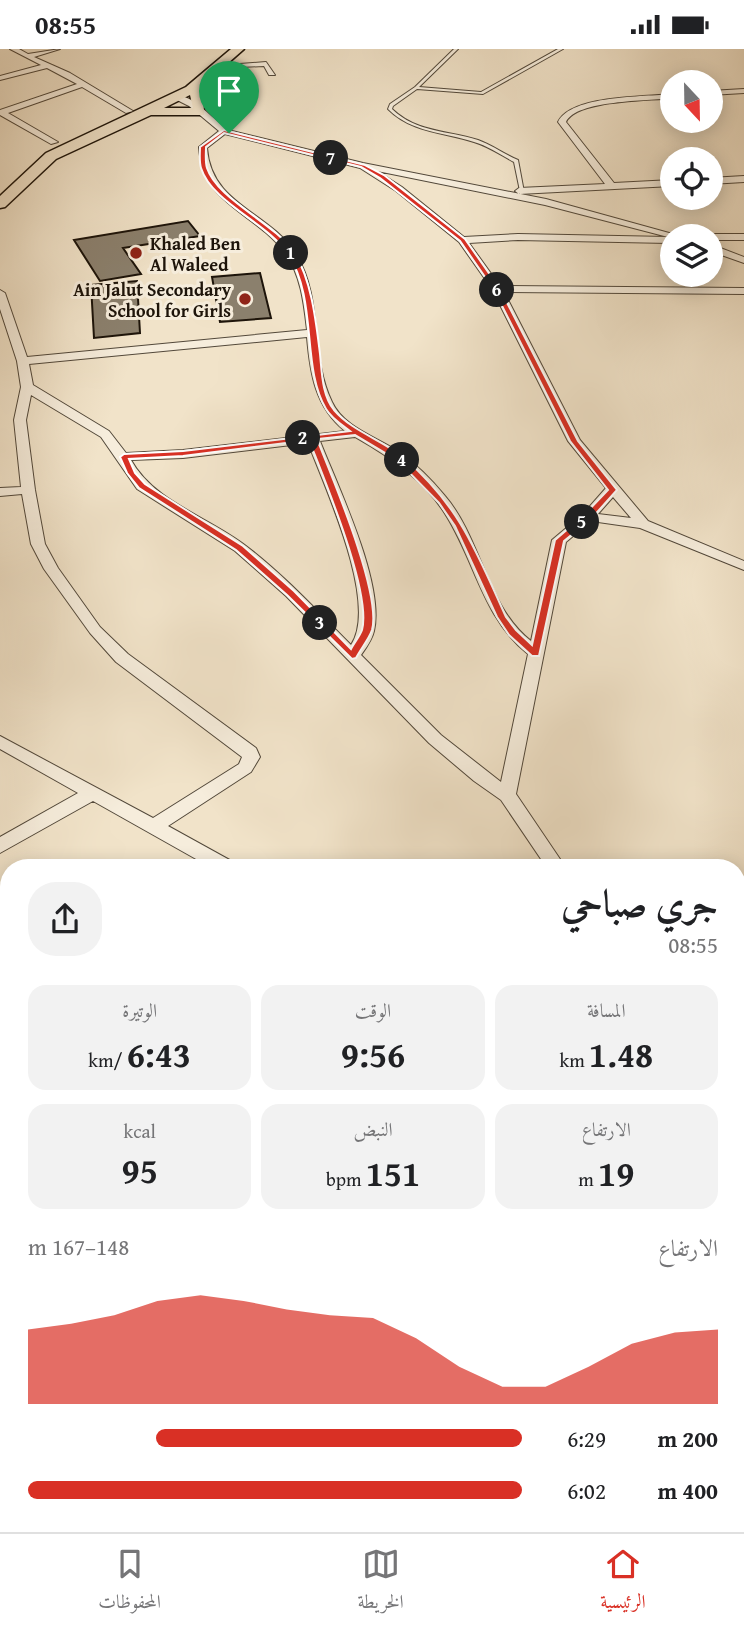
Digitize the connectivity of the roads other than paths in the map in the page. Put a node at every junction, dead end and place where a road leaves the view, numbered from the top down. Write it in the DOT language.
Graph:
graph roads {
  1 [pos="13,49"];
  2 [pos="57,49"];
  3 [pos="221,49"];
  4 [pos="238,49"];
  5 [pos="456,49"];
  6 [pos="561,49"];
  7 [pos="28,56"];
  8 [pos="47,65"];
  9 [pos="218,66"];
  10 [pos="272,73"];
  11 [pos="0,78"];
  12 [pos="195,80"];
  13 [pos="83,84"];
  14 [pos="416,88"];
  15 [pos="744,91"];
  16 [pos="723,92"];
  17 [pos="178,97"];
  18 [pos="660,97"];
  19 [pos="152,99"];
  20 [pos="129,111"];
  21 [pos="200,112"];
  22 [pos="1,113"];
  23 [pos="144,114"];
  24 [pos="224,131"];
  25 [pos="54,142"];
  26 [pos="28,158"];
  27 [pos="363,166"];
  28 [pos="744,179"];
  29 [pos="723,180"];
  30 [pos="660,184"];
  31 [pos="611,186"];
  32 [pos="548,189"];
  33 [pos="522,191"];
  34 [pos="491,192"];
  35 [pos="546,202"];
  36 [pos="0,204"];
  37 [pos="660,234"];
  38 [pos="723,237"];
  39 [pos="744,237"];
  40 [pos="660,238"];
  41 [pos="462,240"];
  42 [pos="723,252"];
  43 [pos="744,260"];
  44 [pos="497,289"];
  45 [pos="744,291"];
  46 [pos="0,293"];
  47 [pos="314,333"];
  48 [pos="23,361"];
  49 [pos="27,387"];
  50 [pos="357,433"];
  51 [pos="312,437"];
  52 [pos="124,457"];
  53 [pos="28,490"];
  54 [pos="612,490"];
  55 [pos="0,492"];
  56 [pos="587,517"];
  57 [pos="643,524"];
  58 [pos="744,566"];
  59 [pos="536,653"];
  60 [pos="352,656"];
  61 [pos="0,742"];
  62 [pos="91,794"];
  63 [pos="507,795"];
  64 [pos="154,826"];
  65 [pos="188,844"];
  66 [pos="0,846"];
  67 [pos="199,859"];
  68 [pos="213,859"];
  69 [pos="551,859"];
  1 -- 7 [label="street"];
  2 -- 7 [label="street"];
  3 -- 12 [label="main road"];
  4 -- 9 [label="main road"];
  5 -- 14 [label="lane"];
  6 -- 14 [label="lane"];
  7 -- 8 [label="street"];
  8 -- 11 [label="street"];
  8 -- 13 [label="street"];
  9 -- 10 [label="street"];
  9 -- 12 [label="main road"];
  12 -- 17 [label="main road"];
  12 -- 19 [label="main road"];
  12 -- 21 [label="main road"];
  13 -- 20 [label="street"];
  13 -- 22 [label="street"];
  14 -- 33 [label="lane"];
  15 -- 16 [label="street"];
  17 -- 19 [label="main road"];
  17 -- 21 [label="street"];
  17 -- 23 [label="main road"];
  18 -- 31 [label="street"];
  19 -- 20 [label="main road"];
  20 -- 25 [label="main road"];
  21 -- 23 [label="main road"];
  21 -- 24 [label="street"];
  22 -- 25 [label="street"];
  23 -- 36 [label="main road"];
  24 -- 27 [label="street"];
  24 -- 47 [label="street"];
  25 -- 26 [label="main road"];
  27 -- 34 [label="street"];
  27 -- 41 [label="street"];
  28 -- 29 [label="street"];
  30 -- 31 [label="street"];
  31 -- 32 [label="street"];
  32 -- 33 [label="street"];
  32 -- 35 [label="street"];
  33 -- 34 [label="street"];
  34 -- 35 [label="street"];
  35 -- 37 [label="street"];
  38 -- 39 [label="street"];
  40 -- 41 [label="street"];
  41 -- 44 [label="street"];
  42 -- 43 [label="street"];
  44 -- 45 [label="street"];
  44 -- 54 [label="street"];
  46 -- 48 [label="street"];
  47 -- 48 [label="street"];
  47 -- 50 [label="street"];
  48 -- 49 [label="street"];
  49 -- 52 [label="street"];
  49 -- 53 [label="street"];
  50 -- 51 [label="street"];
  50 -- 59 [label="street"];
  51 -- 52 [label="street"];
  51 -- 60 [label="street"];
  52 -- 60 [label="street"];
  53 -- 55 [label="street"];
  53 -- 64 [label="street"];
  54 -- 56 [label="street"];
  54 -- 57 [label="street"];
  56 -- 57 [label="street"];
  56 -- 59 [label="street"];
  57 -- 58 [label="street"];
  59 -- 63 [label="street"];
  60 -- 63 [label="street"];
  61 -- 62 [label="street"];
  62 -- 64 [label="street"];
  62 -- 66 [label="street"];
  63 -- 69 [label="street"];
  64 -- 65 [label="street"];
  65 -- 67 [label="street"];
  65 -- 68 [label="street"];
}
